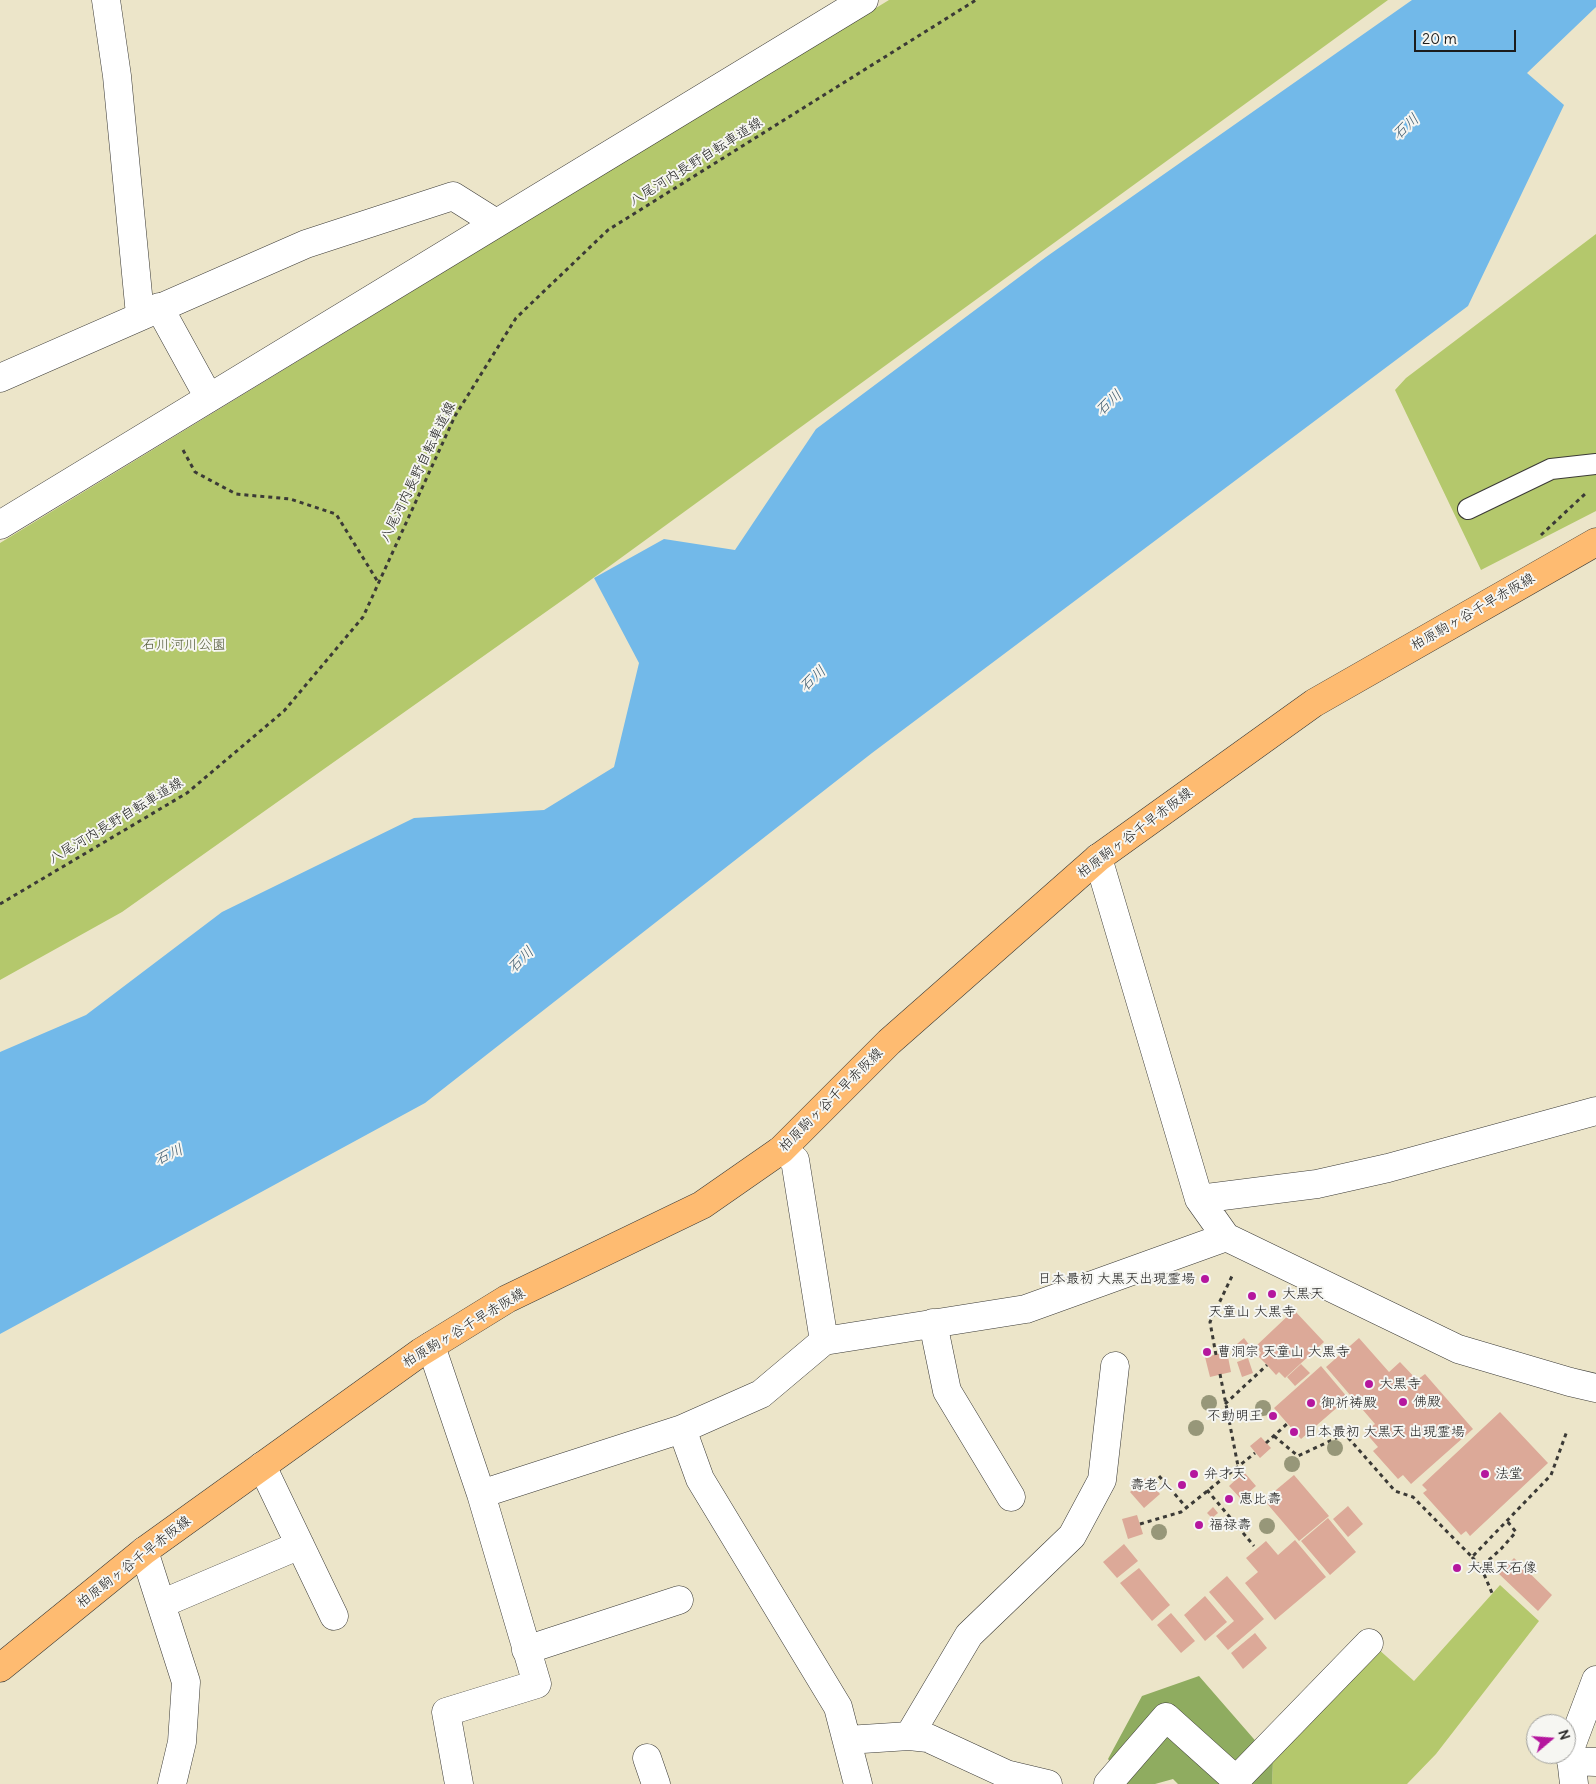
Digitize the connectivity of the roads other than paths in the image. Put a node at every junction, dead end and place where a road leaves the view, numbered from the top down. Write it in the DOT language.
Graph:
graph roads {
  1 [pos="106,0"];
  2 [pos="864,0"];
  3 [pos="496,223"];
  4 [pos="149,311"];
  5 [pos="0,378"];
  6 [pos="210,398"];
  7 [pos="1596,464"];
  8 [pos="1468,509"];
  9 [pos="0,525"];
  10 [pos="1596,542"];
  11 [pos="1098,858"];
  12 [pos="1596,1112"];
  13 [pos="781,1150"];
  14 [pos="1199,1199"];
  15 [pos="1226,1237"];
  16 [pos="933,1323"];
  17 [pos="824,1341"];
  18 [pos="431,1346"];
  19 [pos="1115,1366"];
  20 [pos="1596,1388"];
  21 [pos="682,1429"];
  22 [pos="262,1466"];
  23 [pos="481,1494"];
  24 [pos="1011,1497"];
  25 [pos="300,1545"];
  26 [pos="144,1551"];
  27 [pos="679,1600"];
  28 [pos="161,1604"];
  29 [pos="334,1616"];
  30 [pos="1369,1643"];
  31 [pos="526,1650"];
  32 [pos="0,1668"];
  33 [pos="1596,1680"];
  34 [pos="909,1736"];
  35 [pos="847,1740"];
  36 [pos="647,1758"];
  37 [pos="1581,1769"];
  38 [pos="172,1784"];
  39 [pos="459,1784"];
  40 [pos="656,1784"];
  41 [pos="858,1784"];
  42 [pos="1048,1784"];
  43 [pos="1108,1784"];
  1 -- 4 [label="street"];
  2 -- 3 [label="street"];
  3 -- 4 [label="street"];
  3 -- 6 [label="street"];
  4 -- 5 [label="street"];
  4 -- 6 [label="street"];
  6 -- 9 [label="street"];
  7 -- 8 [label="lane"];
  10 -- 11 [label="main road, 柏原駒ヶ谷千早赤阪線"];
  11 -- 13 [label="main road, 柏原駒ヶ谷千早赤阪線"];
  11 -- 14 [label="street"];
  12 -- 14 [label="street"];
  13 -- 17 [label="street"];
  13 -- 18 [label="main road, 柏原駒ヶ谷千早赤阪線"];
  14 -- 15 [label="street"];
  15 -- 16 [label="street"];
  15 -- 20 [label="street"];
  16 -- 17 [label="street"];
  16 -- 24 [label="street"];
  17 -- 21 [label="street"];
  18 -- 22 [label="main road, 柏原駒ヶ谷千早赤阪線"];
  18 -- 23 [label="street"];
  19 -- 34 [label="street"];
  21 -- 23 [label="street"];
  21 -- 35 [label="street"];
  22 -- 25 [label="street"];
  22 -- 26 [label="main road, 柏原駒ヶ谷千早赤阪線"];
  23 -- 31 [label="street"];
  25 -- 28 [label="street"];
  25 -- 29 [label="street"];
  26 -- 28 [label="street"];
  26 -- 32 [label="main road, 柏原駒ヶ谷千早赤阪線"];
  27 -- 31 [label="street"];
  28 -- 38 [label="street"];
  30 -- 43 [label="street"];
  31 -- 39 [label="street"];
  33 -- 37 [label="street"];
  34 -- 35 [label="street"];
  34 -- 42 [label="street"];
  35 -- 41 [label="street"];
  36 -- 40 [label="street"];
}
